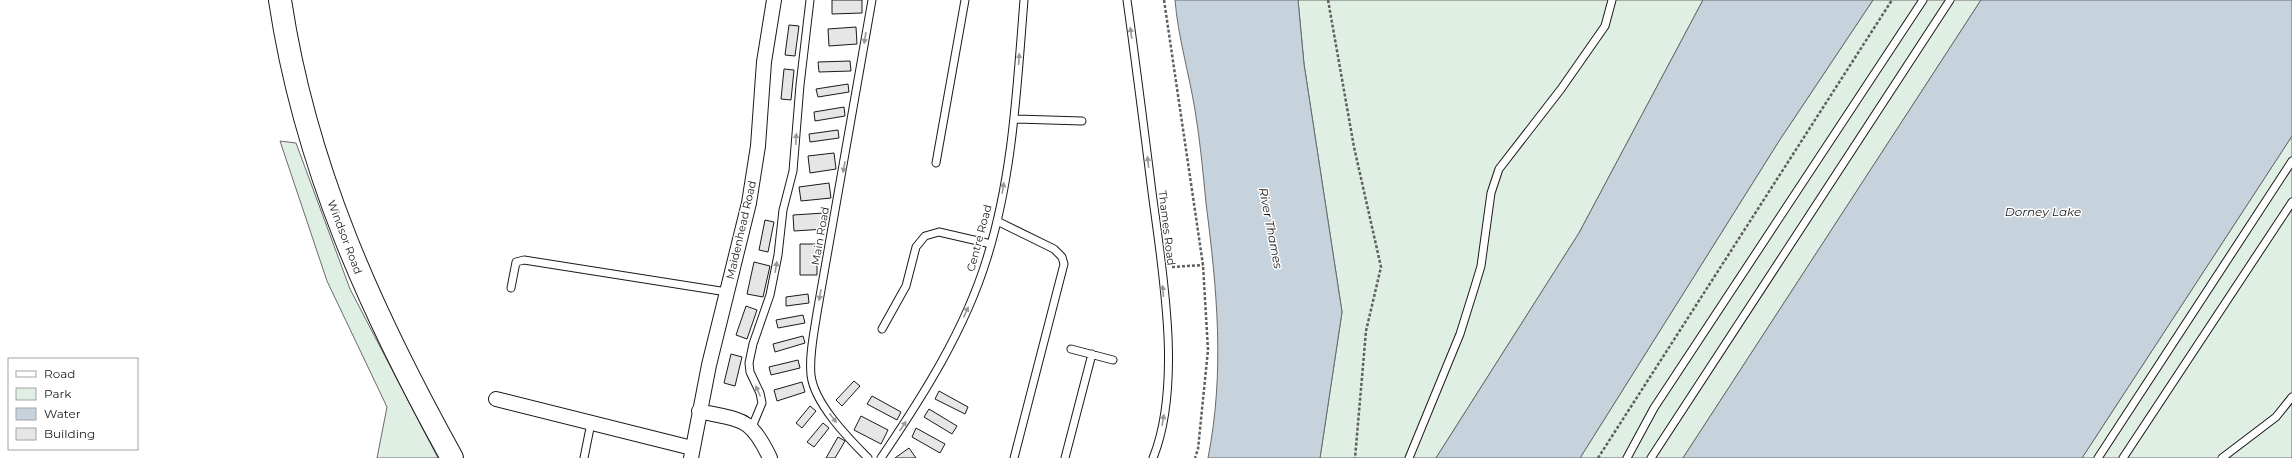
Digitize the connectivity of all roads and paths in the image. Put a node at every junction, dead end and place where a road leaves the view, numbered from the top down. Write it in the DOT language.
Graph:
graph roads {
  1 [pos="280,0"];
  2 [pos="774,0"];
  3 [pos="810,0"];
  4 [pos="872,0"];
  5 [pos="965,0"];
  6 [pos="1024,0"];
  7 [pos="1127,0"];
  8 [pos="1164,0"];
  9 [pos="1328,0"];
  10 [pos="1612,0"];
  11 [pos="1892,0"];
  12 [pos="1923,0"];
  13 [pos="1950,0"];
  14 [pos="1014,119"];
  15 [pos="1082,121"];
  16 [pos="2292,161"];
  17 [pos="936,163"];
  18 [pos="2292,202"];
  19 [pos="997,221"];
  20 [pos="992,244"];
  21 [pos="1203,265"];
  22 [pos="1162,268"];
  23 [pos="511,288"];
  24 [pos="727,292"];
  25 [pos="882,329"];
  26 [pos="1071,349"];
  27 [pos="1092,354"];
  28 [pos="1113,360"];
  29 [pos="2292,397"];
  30 [pos="496,399"];
  31 [pos="699,411"];
  32 [pos="591,423"];
  33 [pos="752,427"];
  34 [pos="692,453"];
  35 [pos="452,458"];
  36 [pos="584,458"];
  37 [pos="770,458"];
  38 [pos="868,458"];
  39 [pos="881,458"];
  40 [pos="1014,458"];
  41 [pos="1065,458"];
  42 [pos="1153,458"];
  43 [pos="1195,458"];
  44 [pos="1355,458"];
  45 [pos="1409,458"];
  46 [pos="1598,458"];
  47 [pos="1627,458"];
  48 [pos="1651,458"];
  49 [pos="2098,458"];
  50 [pos="2123,458"];
  51 [pos="2222,458"];
  1 -- 35 [label="main road, Windsor Road"];
  2 -- 24 [label="street, Maidenhead Road"];
  33 -- 3 [label="lane, one-way"];
  4 -- 38 [label="lane, Main Road, one-way"];
  5 -- 17 [label="lane"];
  14 -- 6 [label="lane, Centre Road, one-way"];
  22 -- 7 [label="lane, Thames Road, one-way"];
  8 -- 21 [label="path"];
  9 -- 44 [label="path"];
  10 -- 45 [label="lane"];
  11 -- 46 [label="path"];
  12 -- 47 [label="lane"];
  13 -- 48 [label="lane"];
  14 -- 15 [label="lane"];
  19 -- 14 [label="lane, Centre Road, one-way"];
  16 -- 49 [label="lane"];
  18 -- 50 [label="lane"];
  19 -- 20 [label="lane, Centre Road"];
  19 -- 40 [label="lane"];
  20 -- 25 [label="lane"];
  39 -- 20 [label="lane, Centre Road, one-way"];
  21 -- 22 [label="path"];
  21 -- 43 [label="path"];
  42 -- 22 [label="lane, Thames Road, one-way"];
  23 -- 24 [label="lane"];
  24 -- 31 [label="street, Maidenhead Road"];
  26 -- 27 [label="lane"];
  27 -- 28 [label="lane"];
  27 -- 41 [label="lane"];
  29 -- 51 [label="lane"];
  30 -- 32 [label="street"];
  31 -- 33 [label="street"];
  31 -- 34 [label="street, Maidenhead Road"];
  32 -- 34 [label="street"];
  32 -- 36 [label="lane"];
  33 -- 37 [label="street"];
}
